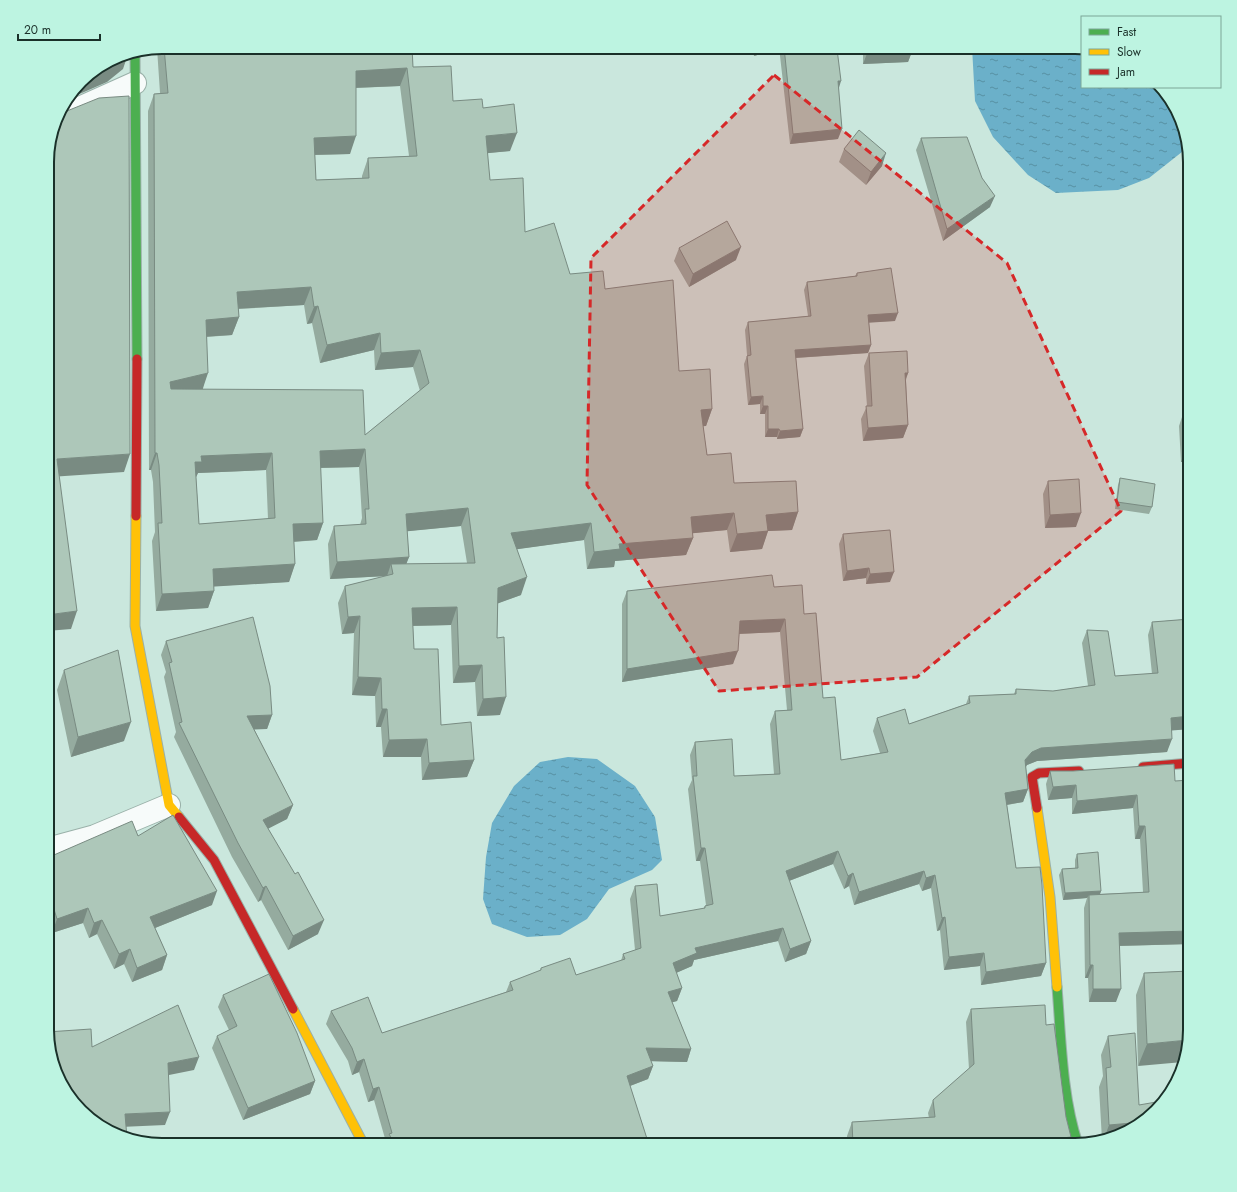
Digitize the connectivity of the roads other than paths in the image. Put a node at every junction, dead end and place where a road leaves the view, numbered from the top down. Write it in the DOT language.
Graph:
graph roads {
  1 [pos="135,58"];
  2 [pos="135,83"];
  3 [pos="65,115"];
  4 [pos="1183,763"];
  5 [pos="1133,767"];
  6 [pos="1089,770"];
  7 [pos="169,806"];
  8 [pos="54,847"];
  9 [pos="360,1138"];
  10 [pos="1076,1138"];
  1 -- 2 [label="street"];
  2 -- 3 [label="street"];
  2 -- 7 [label="street"];
  4 -- 5 [label="street"];
  6 -- 10 [label="street"];
  7 -- 8 [label="street"];
  7 -- 9 [label="street"];
}
